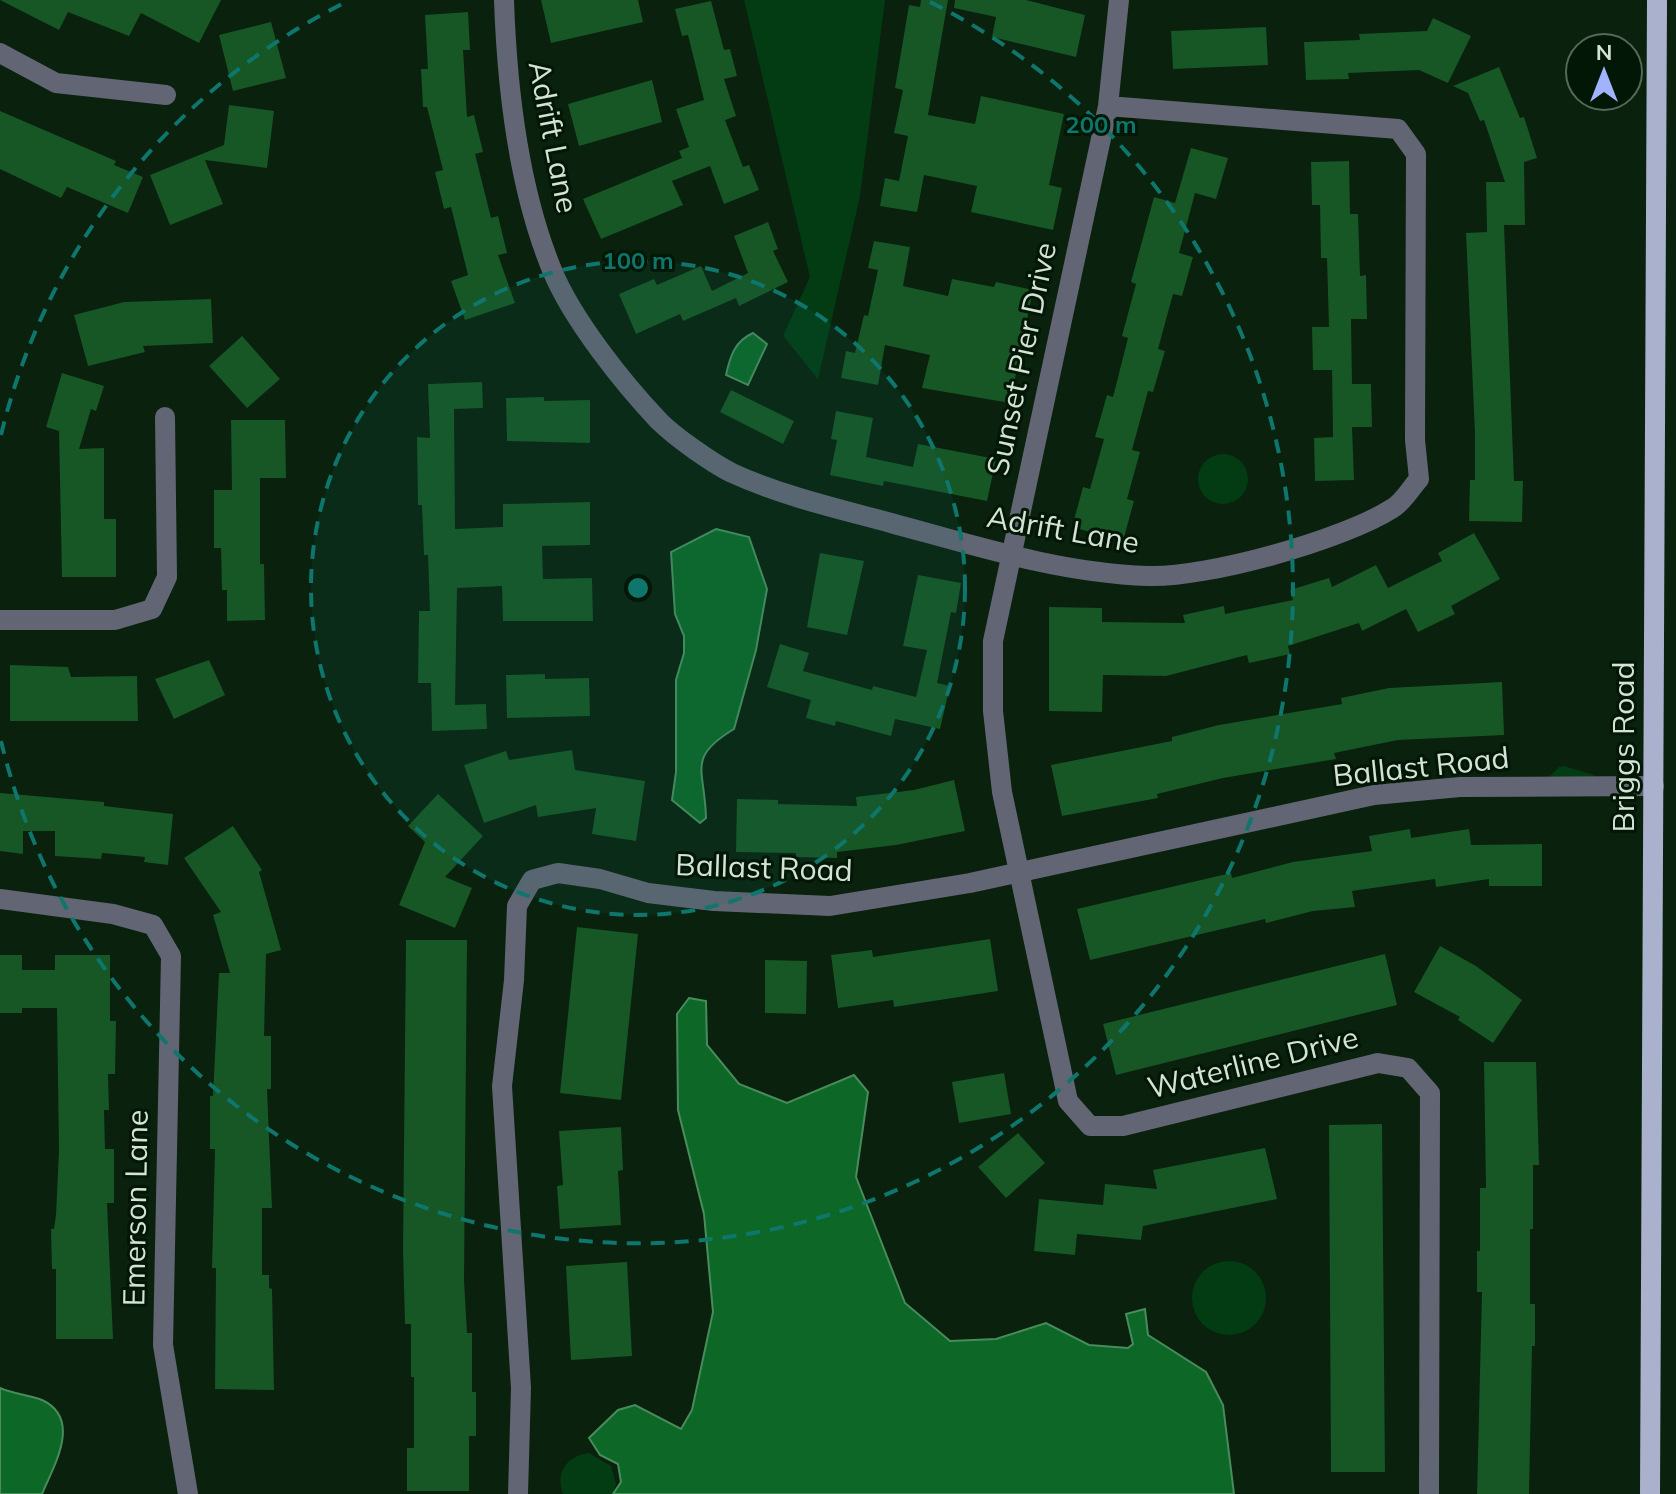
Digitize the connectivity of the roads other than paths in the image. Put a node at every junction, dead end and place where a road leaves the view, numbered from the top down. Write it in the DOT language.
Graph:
graph roads {
  1 [pos="504,0"];
  2 [pos="1119,0"];
  3 [pos="1657,0"];
  4 [pos="0,53"];
  5 [pos="166,95"];
  6 [pos="1108,106"];
  7 [pos="165,417"];
  8 [pos="1009,555"];
  9 [pos="0,620"];
  10 [pos="1654,786"];
  11 [pos="1020,873"];
  12 [pos="0,899"];
  13 [pos="188,1494"];
  14 [pos="518,1494"];
  15 [pos="1429,1494"];
  16 [pos="1650,1494"];
  1 -- 8 [label="street, Adrift Lane"];
  2 -- 6 [label="street, Sunset Pier Drive"];
  3 -- 10 [label="main road, Briggs Road"];
  4 -- 5 [label="street"];
  6 -- 8 [label="street, Sunset Pier Drive"];
  6 -- 8 [label="street, Adrift Lane"];
  7 -- 9 [label="street"];
  8 -- 11 [label="street, Sunset Pier Drive"];
  10 -- 11 [label="street, Ballast Road"];
  10 -- 16 [label="main road, Briggs Road"];
  11 -- 14 [label="street, Ballast Road"];
  11 -- 15 [label="street, Waterline Drive"];
  12 -- 13 [label="street, Emerson Lane"];
}
